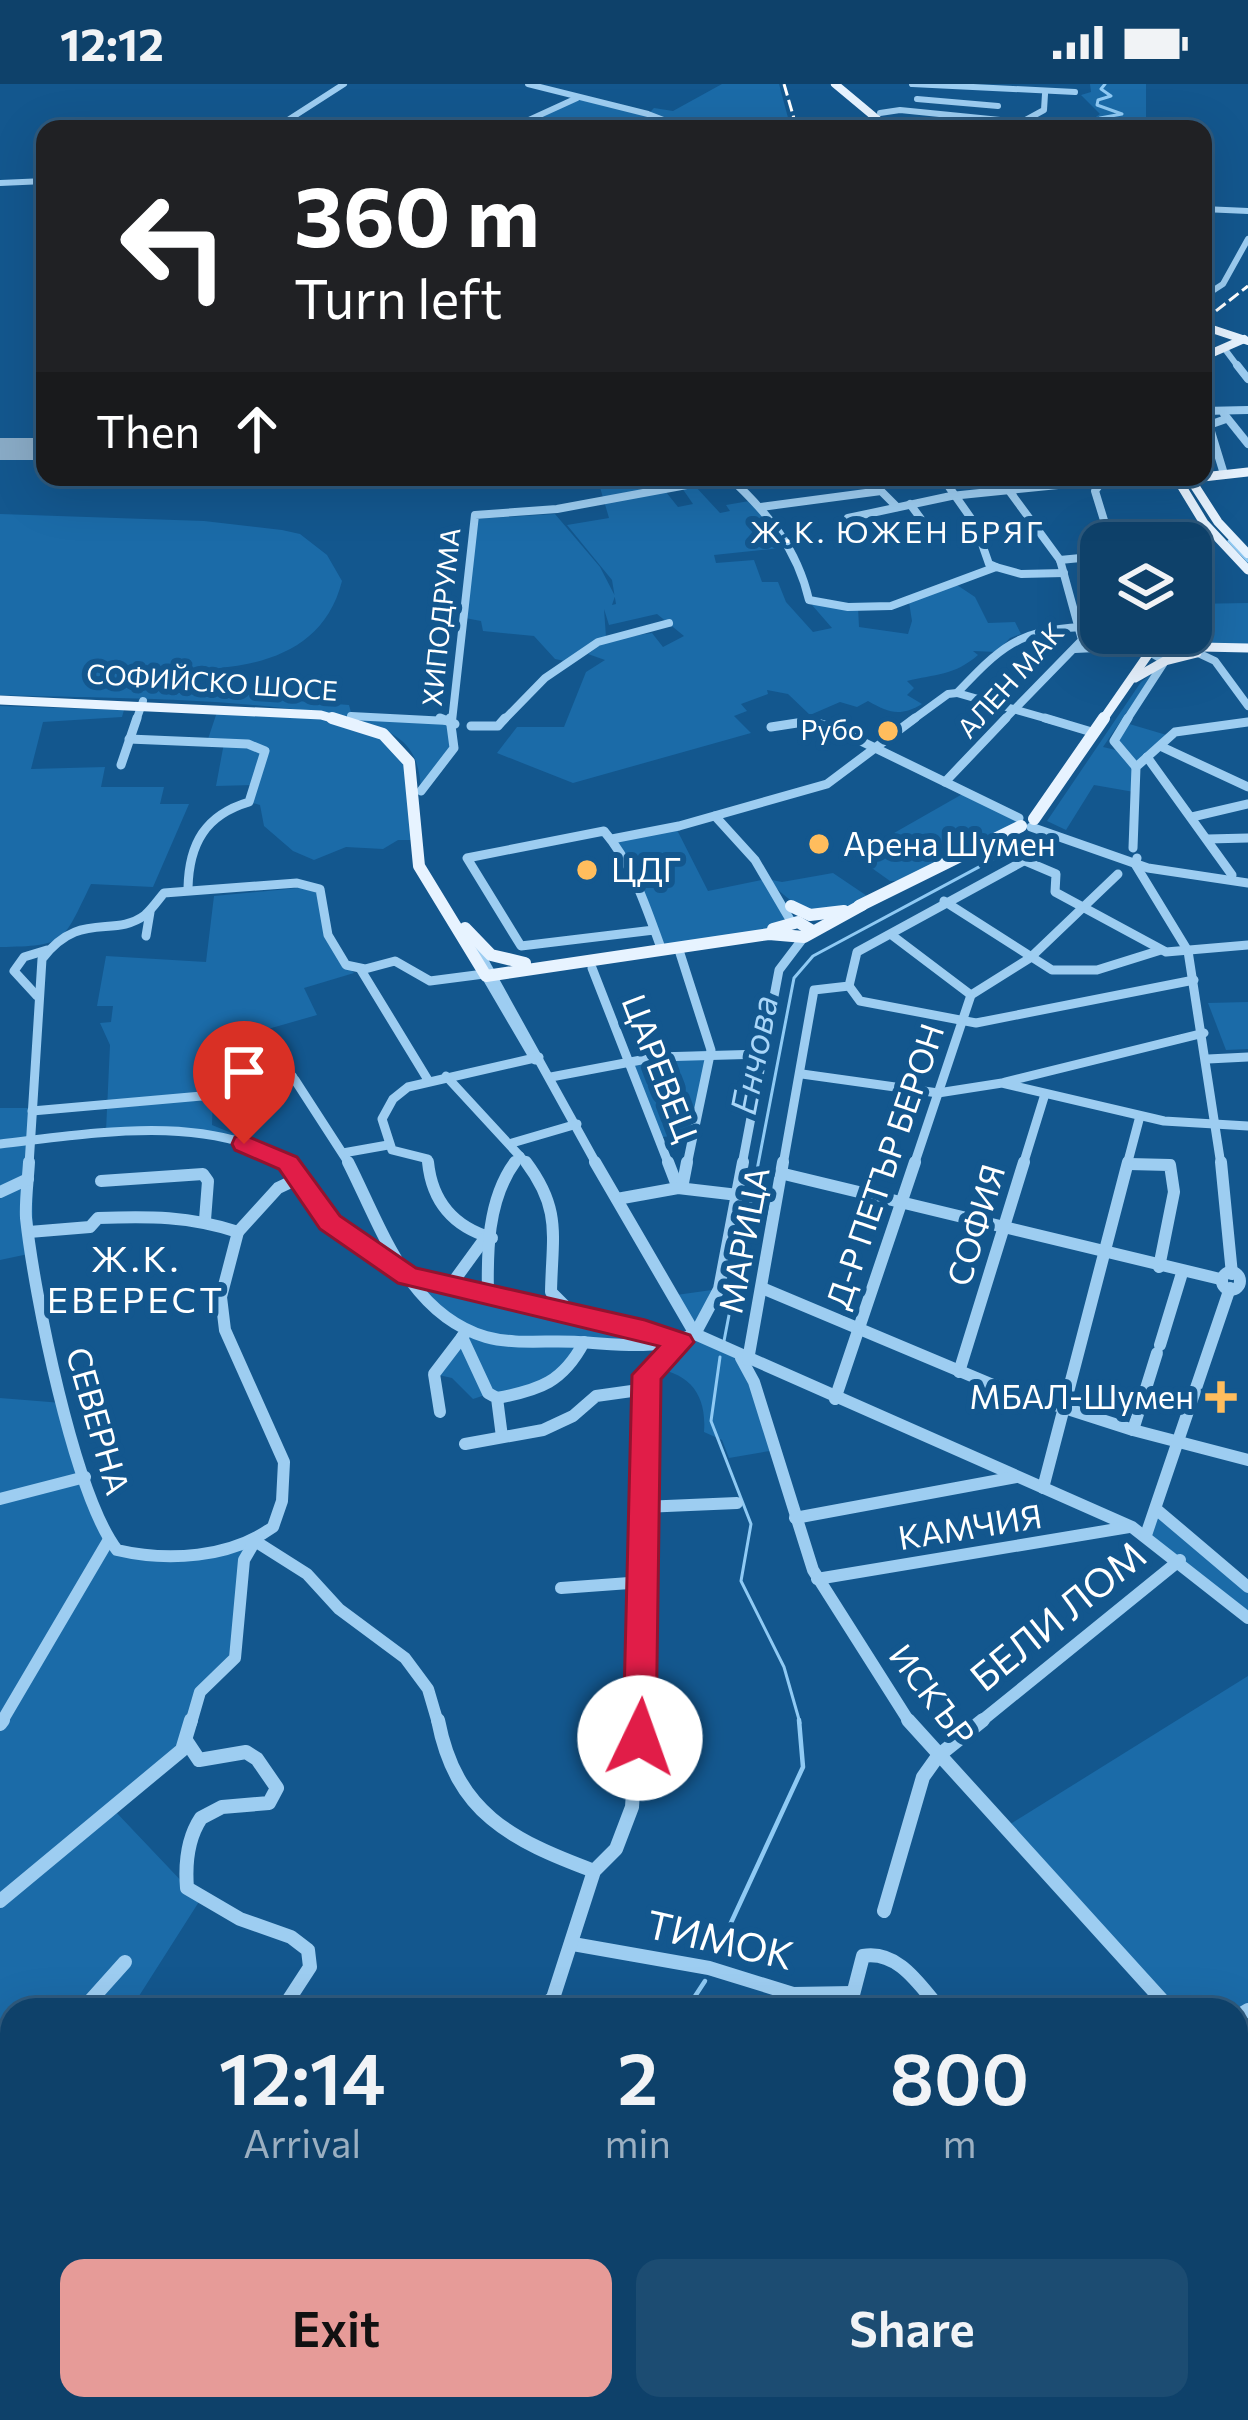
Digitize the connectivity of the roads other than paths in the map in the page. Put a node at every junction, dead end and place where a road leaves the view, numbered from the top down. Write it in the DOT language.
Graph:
graph roads {
  1 [pos="344,84"];
  2 [pos="528,84"];
  3 [pos="832,84"];
  4 [pos="912,84"];
  5 [pos="933,85"];
  6 [pos="996,87"];
  7 [pos="1075,92"];
  8 [pos="1045,94"];
  9 [pos="579,97"];
  10 [pos="917,99"];
  11 [pos="998,106"];
  12 [pos="900,110"];
  13 [pos="880,113"];
  14 [pos="288,120"];
  15 [pos="529,120"];
  16 [pos="657,120"];
  17 [pos="875,120"];
  18 [pos="967,120"];
  19 [pos="999,120"];
  20 [pos="1025,120"];
  21 [pos="36,181"];
  22 [pos="0,183"];
  23 [pos="1212,209"];
  24 [pos="1248,211"];
  25 [pos="1248,239"];
  26 [pos="1212,291"];
  27 [pos="1212,329"];
  28 [pos="1224,332"];
  29 [pos="1247,338"];
  30 [pos="1226,347"];
  31 [pos="1212,353"];
  32 [pos="1248,379"];
  33 [pos="1248,410"];
  34 [pos="1212,413"];
  35 [pos="1225,415"];
  36 [pos="1212,423"];
  37 [pos="1212,435"];
  38 [pos="1247,441"];
  39 [pos="1248,472"];
  40 [pos="1224,475"];
  41 [pos="1212,476"];
  42 [pos="690,486"];
  43 [pos="739,486"];
  44 [pos="949,486"];
  45 [pos="1007,486"];
  46 [pos="1053,486"];
  47 [pos="1090,486"];
  48 [pos="1098,486"];
  49 [pos="1181,486"];
  50 [pos="1195,486"];
  51 [pos="1012,491"];
  52 [pos="1095,491"];
  53 [pos="956,496"];
  54 [pos="910,504"];
  55 [pos="761,507"];
  56 [pos="897,507"];
  57 [pos="557,509"];
  58 [pos="848,518"];
  59 [pos="1105,522"];
  60 [pos="925,523"];
  61 [pos="567,525"];
  62 [pos="1248,554"];
  63 [pos="1080,558"];
  64 [pos="1060,560"];
  65 [pos="995,567"];
  66 [pos="1248,570"];
  67 [pos="1064,573"];
  68 [pos="1080,621"];
  69 [pos="669,623"];
  70 [pos="1080,627"];
  71 [pos="1080,643"];
  72 [pos="1212,647"];
  73 [pos="1075,649"];
  74 [pos="1080,649"];
  75 [pos="1149,654"];
  76 [pos="1160,654"];
  77 [pos="1219,656"];
  78 [pos="1165,661"];
  79 [pos="1131,681"];
  80 [pos="957,693"];
  81 [pos="0,698"];
  82 [pos="142,704"];
  83 [pos="1248,706"];
  84 [pos="1016,710"];
  85 [pos="351,716"];
  86 [pos="452,718"];
  87 [pos="1248,722"];
  88 [pos="471,726"];
  89 [pos="772,727"];
  90 [pos="1095,733"];
  91 [pos="130,739"];
  92 [pos="1160,746"];
  93 [pos="458,747"];
  94 [pos="879,750"];
  95 [pos="1147,757"];
  96 [pos="121,765"];
  97 [pos="1136,767"];
  98 [pos="945,782"];
  99 [pos="425,786"];
  100 [pos="1248,787"];
  101 [pos="705,802"];
  102 [pos="1248,804"];
  103 [pos="716,815"];
  104 [pos="1192,817"];
  105 [pos="1028,822"];
  106 [pos="612,838"];
  107 [pos="1248,838"];
  108 [pos="1208,839"];
  109 [pos="1044,842"];
  110 [pos="1135,856"];
  111 [pos="1024,860"];
  112 [pos="1164,872"];
  113 [pos="1118,874"];
  114 [pos="767,879"];
  115 [pos="1241,879"];
  116 [pos="188,888"];
  117 [pos="1152,890"];
  118 [pos="1248,899"];
  119 [pos="944,902"];
  120 [pos="862,905"];
  121 [pos="791,906"];
  122 [pos="1083,907"];
  123 [pos="844,911"];
  124 [pos="150,912"];
  125 [pos="798,929"];
  126 [pos="654,930"];
  127 [pos="146,936"];
  128 [pos="470,936"];
  129 [pos="893,936"];
  130 [pos="1248,945"];
  131 [pos="677,947"];
  132 [pos="662,948"];
  133 [pos="47,950"];
  134 [pos="1161,950"];
  135 [pos="1188,951"];
  136 [pos="1030,958"];
  137 [pos="548,962"];
  138 [pos="588,963"];
  139 [pos="361,970"];
  140 [pos="487,973"];
  141 [pos="1194,980"];
  142 [pos="849,986"];
  143 [pos="971,995"];
  144 [pos="37,996"];
  145 [pos="964,1022"];
  146 [pos="253,1033"];
  147 [pos="1204,1033"];
  148 [pos="711,1050"];
  149 [pos="764,1054"];
  150 [pos="536,1057"];
  151 [pos="1248,1057"];
  152 [pos="626,1059"];
  153 [pos="1208,1059"];
  154 [pos="549,1074"];
  155 [pos="802,1074"];
  156 [pos="446,1076"];
  157 [pos="295,1080"];
  158 [pos="428,1080"];
  159 [pos="1002,1083"];
  160 [pos="938,1093"];
  161 [pos="1045,1094"];
  162 [pos="32,1111"];
  163 [pos="1140,1116"];
  164 [pos="577,1124"];
  165 [pos="1217,1125"];
  166 [pos="1248,1126"];
  167 [pos="30,1138"];
  168 [pos="512,1143"];
  169 [pos="0,1144"];
  170 [pos="388,1145"];
  171 [pos="344,1154"];
  172 [pos="520,1156"];
  173 [pos="1130,1164"];
  174 [pos="784,1174"];
  175 [pos="297,1178"];
  176 [pos="28,1179"];
  177 [pos="101,1181"];
  178 [pos="680,1188"];
  179 [pos="0,1192"];
  180 [pos="738,1195"];
  181 [pos="616,1199"];
  182 [pos="899,1201"];
  183 [pos="205,1220"];
  184 [pos="1002,1229"];
  185 [pos="28,1232"];
  186 [pos="238,1232"];
  187 [pos="490,1234"];
  188 [pos="1106,1255"];
  189 [pos="1159,1268"];
  190 [pos="1182,1273"];
  191 [pos="407,1276"];
  192 [pos="1234,1281"];
  193 [pos="761,1288"];
  194 [pos="448,1289"];
  195 [pos="488,1298"];
  196 [pos="576,1315"];
  197 [pos="858,1328"];
  198 [pos="465,1333"];
  199 [pos="695,1334"];
  200 [pos="584,1342"];
  201 [pos="680,1342"];
  202 [pos="745,1359"];
  203 [pos="959,1372"];
  204 [pos="646,1389"];
  205 [pos="497,1398"];
  206 [pos="835,1399"];
  207 [pos="1064,1409"];
  208 [pos="440,1412"];
  209 [pos="1133,1430"];
  210 [pos="502,1437"];
  211 [pos="1178,1442"];
  212 [pos="465,1444"];
  213 [pos="1248,1460"];
  214 [pos="85,1477"];
  215 [pos="1017,1477"];
  216 [pos="1043,1488"];
  217 [pos="0,1499"];
  218 [pos="737,1503"];
  219 [pos="643,1507"];
  220 [pos="1156,1509"];
  221 [pos="795,1518"];
  222 [pos="1132,1527"];
  223 [pos="1146,1535"];
  224 [pos="108,1540"];
  225 [pos="255,1540"];
  226 [pos="1180,1560"];
  227 [pos="817,1579"];
  228 [pos="644,1582"];
  229 [pos="1248,1587"];
  230 [pos="561,1588"];
  231 [pos="1248,1618"];
  232 [pos="0,1724"];
  233 [pos="188,1742"];
  234 [pos="938,1756"];
  235 [pos="594,1871"];
  236 [pos="0,1901"];
  237 [pos="884,1911"];
  238 [pos="574,1944"];
  239 [pos="125,1962"];
  240 [pos="853,1993"];
  241 [pos="93,1998"];
  242 [pos="290,1998"];
  243 [pos="553,1998"];
  244 [pos="852,1998"];
  245 [pos="930,1998"];
  246 [pos="1160,1998"];
  1 -- 14 [label="street"];
  2 -- 9 [label="street"];
  3 -- 17 [label="main road"];
  4 -- 5 [label="street"];
  5 -- 6 [label="street"];
  5 -- 10 [label="street"];
  6 -- 8 [label="street"];
  6 -- 11 [label="street"];
  7 -- 8 [label="street"];
  8 -- 20 [label="street"];
  9 -- 15 [label="street"];
  9 -- 16 [label="street"];
  10 -- 11 [label="street"];
  10 -- 12 [label="street"];
  11 -- 19 [label="street"];
  12 -- 13 [label="street"];
  12 -- 18 [label="street"];
  21 -- 22 [label="street"];
  23 -- 24 [label="street"];
  25 -- 26 [label="street"];
  27 -- 28 [label="main road"];
  28 -- 29 [label="main road"];
  28 -- 30 [label="main road"];
  29 -- 30 [label="main road"];
  30 -- 31 [label="main road"];
  30 -- 32 [label="street"];
  33 -- 35 [label="street"];
  34 -- 35 [label="street"];
  35 -- 36 [label="street"];
  35 -- 38 [label="street"];
  37 -- 40 [label="street"];
  39 -- 40 [label="main road"];
  40 -- 41 [label="main road"];
  42 -- 57 [label="street"];
  43 -- 55 [label="street"];
  44 -- 53 [label="street"];
  45 -- 51 [label="street, АЛЕН МАК"];
  46 -- 51 [label="street"];
  47 -- 52 [label="street"];
  48 -- 52 [label="street"];
  49 -- 66 [label="main road"];
  50 -- 62 [label="main road"];
  51 -- 53 [label="street"];
  51 -- 64 [label="street, АЛЕН МАК"];
  52 -- 59 [label="street"];
  53 -- 54 [label="street"];
  53 -- 65 [label="street"];
  54 -- 56 [label="street"];
  54 -- 60 [label="street"];
  55 -- 56 [label="street"];
  55 -- 65 [label="street"];
  56 -- 58 [label="street"];
  57 -- 61 [label="street"];
  57 -- 86 [label="street, ХИПОДРУМА"];
  63 -- 64 [label="street"];
  64 -- 67 [label="street, АЛЕН МАК"];
  65 -- 67 [label="street"];
  67 -- 68 [label="street, АЛЕН МАК"];
  69 -- 88 [label="street"];
  70 -- 80 [label="street"];
  71 -- 73 [label="street, АЛЕН МАК"];
  72 -- 77 [label="main road"];
  73 -- 74 [label="street"];
  73 -- 84 [label="street, АЛЕН МАК"];
  75 -- 79 [label="main road"];
  76 -- 78 [label="street"];
  77 -- 78 [label="main road"];
  77 -- 83 [label="street"];
  78 -- 79 [label="main road"];
  78 -- 97 [label="street"];
  79 -- 90 [label="main road"];
  80 -- 84 [label="street"];
  80 -- 94 [label="street"];
  81 -- 82 [label="main road, СОФИЙСКО ШОСЕ"];
  82 -- 85 [label="main road, СОФИЙСКО ШОСЕ"];
  82 -- 91 [label="street"];
  82 -- 140 [label="main road, СОФИЙСКО ШОСЕ"];
  84 -- 90 [label="street"];
  84 -- 98 [label="street, АЛЕН МАК"];
  85 -- 86 [label="street"];
  85 -- 99 [label="main road, СОФИЙСКО ШОСЕ"];
  86 -- 88 [label="street"];
  86 -- 93 [label="street, ХИПОДРУМА"];
  87 -- 92 [label="street"];
  88 -- 93 [label="street"];
  89 -- 94 [label="street"];
  90 -- 105 [label="main road"];
  91 -- 96 [label="street"];
  91 -- 116 [label="street"];
  92 -- 95 [label="street"];
  92 -- 100 [label="street"];
  93 -- 99 [label="street"];
  94 -- 98 [label="street"];
  94 -- 103 [label="street"];
  95 -- 97 [label="street"];
  95 -- 104 [label="street"];
  97 -- 110 [label="street"];
  98 -- 105 [label="street"];
  99 -- 128 [label="main road, СОФИЙСКО ШОСЕ"];
  101 -- 103 [label="street"];
  102 -- 104 [label="street"];
  103 -- 106 [label="street"];
  103 -- 114 [label="street"];
  104 -- 108 [label="street"];
  105 -- 110 [label="street"];
  105 -- 120 [label="main road"];
  106 -- 126 [label="street"];
  106 -- 126 [label="street"];
  107 -- 108 [label="street"];
  108 -- 115 [label="street"];
  109 -- 111 [label="street, МАРИЦА"];
  110 -- 112 [label="street"];
  110 -- 115 [label="street"];
  110 -- 117 [label="street"];
  111 -- 119 [label="street, МАРИЦА"];
  111 -- 122 [label="street"];
  112 -- 115 [label="street"];
  112 -- 117 [label="street"];
  113 -- 122 [label="street, Д-Р ПЕТЪР БЕРОН"];
  114 -- 121 [label="street"];
  114 -- 125 [label="street"];
  115 -- 118 [label="street"];
  116 -- 124 [label="street"];
  116 -- 139 [label="street"];
  117 -- 135 [label="street"];
  119 -- 129 [label="street, МАРИЦА"];
  119 -- 136 [label="street"];
  120 -- 123 [label="main road"];
  120 -- 125 [label="main road"];
  121 -- 123 [label="main road"];
  121 -- 125 [label="street"];
  122 -- 134 [label="street"];
  122 -- 136 [label="street, Д-Р ПЕТЪР БЕРОН"];
  123 -- 125 [label="main road"];
  124 -- 127 [label="street"];
  124 -- 133 [label="street"];
  125 -- 131 [label="main road"];
  125 -- 132 [label="main road"];
  125 -- 149 [label="street, МАРИЦА"];
  126 -- 132 [label="street"];
  128 -- 137 [label="main road"];
  128 -- 140 [label="street"];
  129 -- 142 [label="street, МАРИЦА"];
  129 -- 143 [label="street"];
  130 -- 135 [label="street"];
  131 -- 132 [label="main road"];
  131 -- 148 [label="street"];
  132 -- 138 [label="main road"];
  133 -- 144 [label="street"];
  133 -- 144 [label="street"];
  134 -- 135 [label="street"];
  134 -- 136 [label="street"];
  135 -- 141 [label="street"];
  136 -- 143 [label="street, Д-Р ПЕТЪР БЕРОН"];
  137 -- 138 [label="main road"];
  137 -- 140 [label="main road"];
  138 -- 140 [label="main road"];
  138 -- 152 [label="street, ЦАРЕВЕЦ"];
  139 -- 140 [label="street"];
  139 -- 158 [label="street"];
  140 -- 150 [label="street"];
  141 -- 145 [label="street"];
  141 -- 147 [label="street"];
  142 -- 145 [label="street"];
  142 -- 155 [label="street, МАРИЦА"];
  143 -- 145 [label="street, Д-Р ПЕТЪР БЕРОН"];
  144 -- 162 [label="street, СЕВЕРНА"];
  145 -- 160 [label="street, Д-Р ПЕТЪР БЕРОН"];
  146 -- 157 [label="street"];
  147 -- 153 [label="street"];
  147 -- 159 [label="street"];
  148 -- 149 [label="street"];
  148 -- 152 [label="street"];
  148 -- 178 [label="street"];
  149 -- 180 [label="street, МАРИЦА"];
  150 -- 154 [label="street"];
  150 -- 156 [label="street"];
  151 -- 153 [label="street"];
  152 -- 154 [label="street"];
  152 -- 178 [label="street, ЦАРЕВЕЦ"];
  153 -- 165 [label="street"];
  154 -- 164 [label="street"];
  155 -- 160 [label="street"];
  155 -- 174 [label="street, МАРИЦА"];
  156 -- 158 [label="street"];
  156 -- 168 [label="street"];
  157 -- 162 [label="street"];
  157 -- 171 [label="street"];
  158 -- 170 [label="street"];
  159 -- 160 [label="street"];
  159 -- 161 [label="street"];
  160 -- 182 [label="street, Д-Р ПЕТЪР БЕРОН"];
  161 -- 163 [label="street"];
  161 -- 184 [label="street, СОФИЯ"];
  162 -- 167 [label="street, СЕВЕРНА"];
  163 -- 165 [label="street"];
  163 -- 173 [label="street"];
  164 -- 168 [label="street"];
  164 -- 181 [label="street"];
  165 -- 166 [label="street"];
  165 -- 192 [label="street"];
  167 -- 169 [label="street"];
  167 -- 175 [label="street"];
  167 -- 176 [label="street, СЕВЕРНА"];
  168 -- 172 [label="street"];
  170 -- 171 [label="street"];
  170 -- 187 [label="street"];
  171 -- 191 [label="street"];
  172 -- 187 [label="street"];
  172 -- 196 [label="street"];
  173 -- 188 [label="street"];
  173 -- 189 [label="street"];
  174 -- 182 [label="street"];
  174 -- 193 [label="street, МАРИЦА"];
  175 -- 186 [label="street"];
  175 -- 191 [label="street"];
  176 -- 179 [label="street"];
  176 -- 185 [label="street, СЕВЕРНА"];
  177 -- 183 [label="street"];
  178 -- 180 [label="street"];
  178 -- 181 [label="street"];
  180 -- 199 [label="street, МАРИЦА"];
  181 -- 199 [label="street"];
  182 -- 184 [label="street"];
  182 -- 197 [label="street, Д-Р ПЕТЪР БЕРОН"];
  183 -- 185 [label="street"];
  183 -- 186 [label="street"];
  184 -- 188 [label="street"];
  184 -- 203 [label="street, СОФИЯ"];
  185 -- 214 [label="street, СЕВЕРНА"];
  186 -- 225 [label="street"];
  187 -- 194 [label="street"];
  187 -- 195 [label="street"];
  188 -- 189 [label="street"];
  188 -- 207 [label="street"];
  189 -- 190 [label="street"];
  190 -- 192 [label="street"];
  190 -- 209 [label="street"];
  191 -- 194 [label="street"];
  191 -- 198 [label="street"];
  192 -- 211 [label="street"];
  193 -- 197 [label="street"];
  193 -- 202 [label="street, МАРИЦА"];
  194 -- 195 [label="street"];
  195 -- 196 [label="street"];
  196 -- 201 [label="street"];
  197 -- 203 [label="street"];
  197 -- 206 [label="street, Д-Р ПЕТЪР БЕРОН"];
  198 -- 200 [label="street"];
  198 -- 205 [label="street"];
  198 -- 208 [label="street"];
  199 -- 201 [label="street"];
  199 -- 202 [label="street"];
  200 -- 201 [label="street"];
  200 -- 205 [label="street"];
  201 -- 204 [label="street"];
  202 -- 206 [label="street"];
  202 -- 221 [label="street, ИСКЪР"];
  203 -- 207 [label="street"];
  204 -- 210 [label="street"];
  204 -- 219 [label="street"];
  205 -- 210 [label="street"];
  206 -- 215 [label="street"];
  207 -- 209 [label="street"];
  207 -- 216 [label="street"];
  209 -- 211 [label="street"];
  210 -- 212 [label="street"];
  211 -- 213 [label="street"];
  211 -- 220 [label="street"];
  214 -- 217 [label="street"];
  214 -- 224 [label="street, СЕВЕРНА"];
  215 -- 216 [label="street"];
  215 -- 221 [label="street"];
  216 -- 222 [label="street"];
  218 -- 219 [label="street"];
  219 -- 228 [label="street"];
  220 -- 223 [label="street"];
  220 -- 229 [label="street"];
  221 -- 227 [label="street, ИСКЪР"];
  222 -- 223 [label="street"];
  222 -- 227 [label="street, КАМЧИЯ"];
  223 -- 226 [label="street"];
  224 -- 225 [label="street, СЕВЕРНА"];
  224 -- 232 [label="street"];
  225 -- 233 [label="street"];
  225 -- 235 [label="street"];
  226 -- 231 [label="street"];
  226 -- 234 [label="street, БЕЛИ ЛОМ"];
  227 -- 234 [label="street, ИСКЪР"];
  228 -- 230 [label="street"];
  228 -- 235 [label="street"];
  233 -- 236 [label="street"];
  233 -- 242 [label="street"];
  234 -- 237 [label="street, БЕЛИ ЛОМ"];
  234 -- 246 [label="street, ИСКЪР"];
  235 -- 238 [label="street"];
  238 -- 240 [label="street, ТИМОК"];
  238 -- 243 [label="street"];
  239 -- 241 [label="street"];
  240 -- 244 [label="street"];
  240 -- 245 [label="street"];
}
